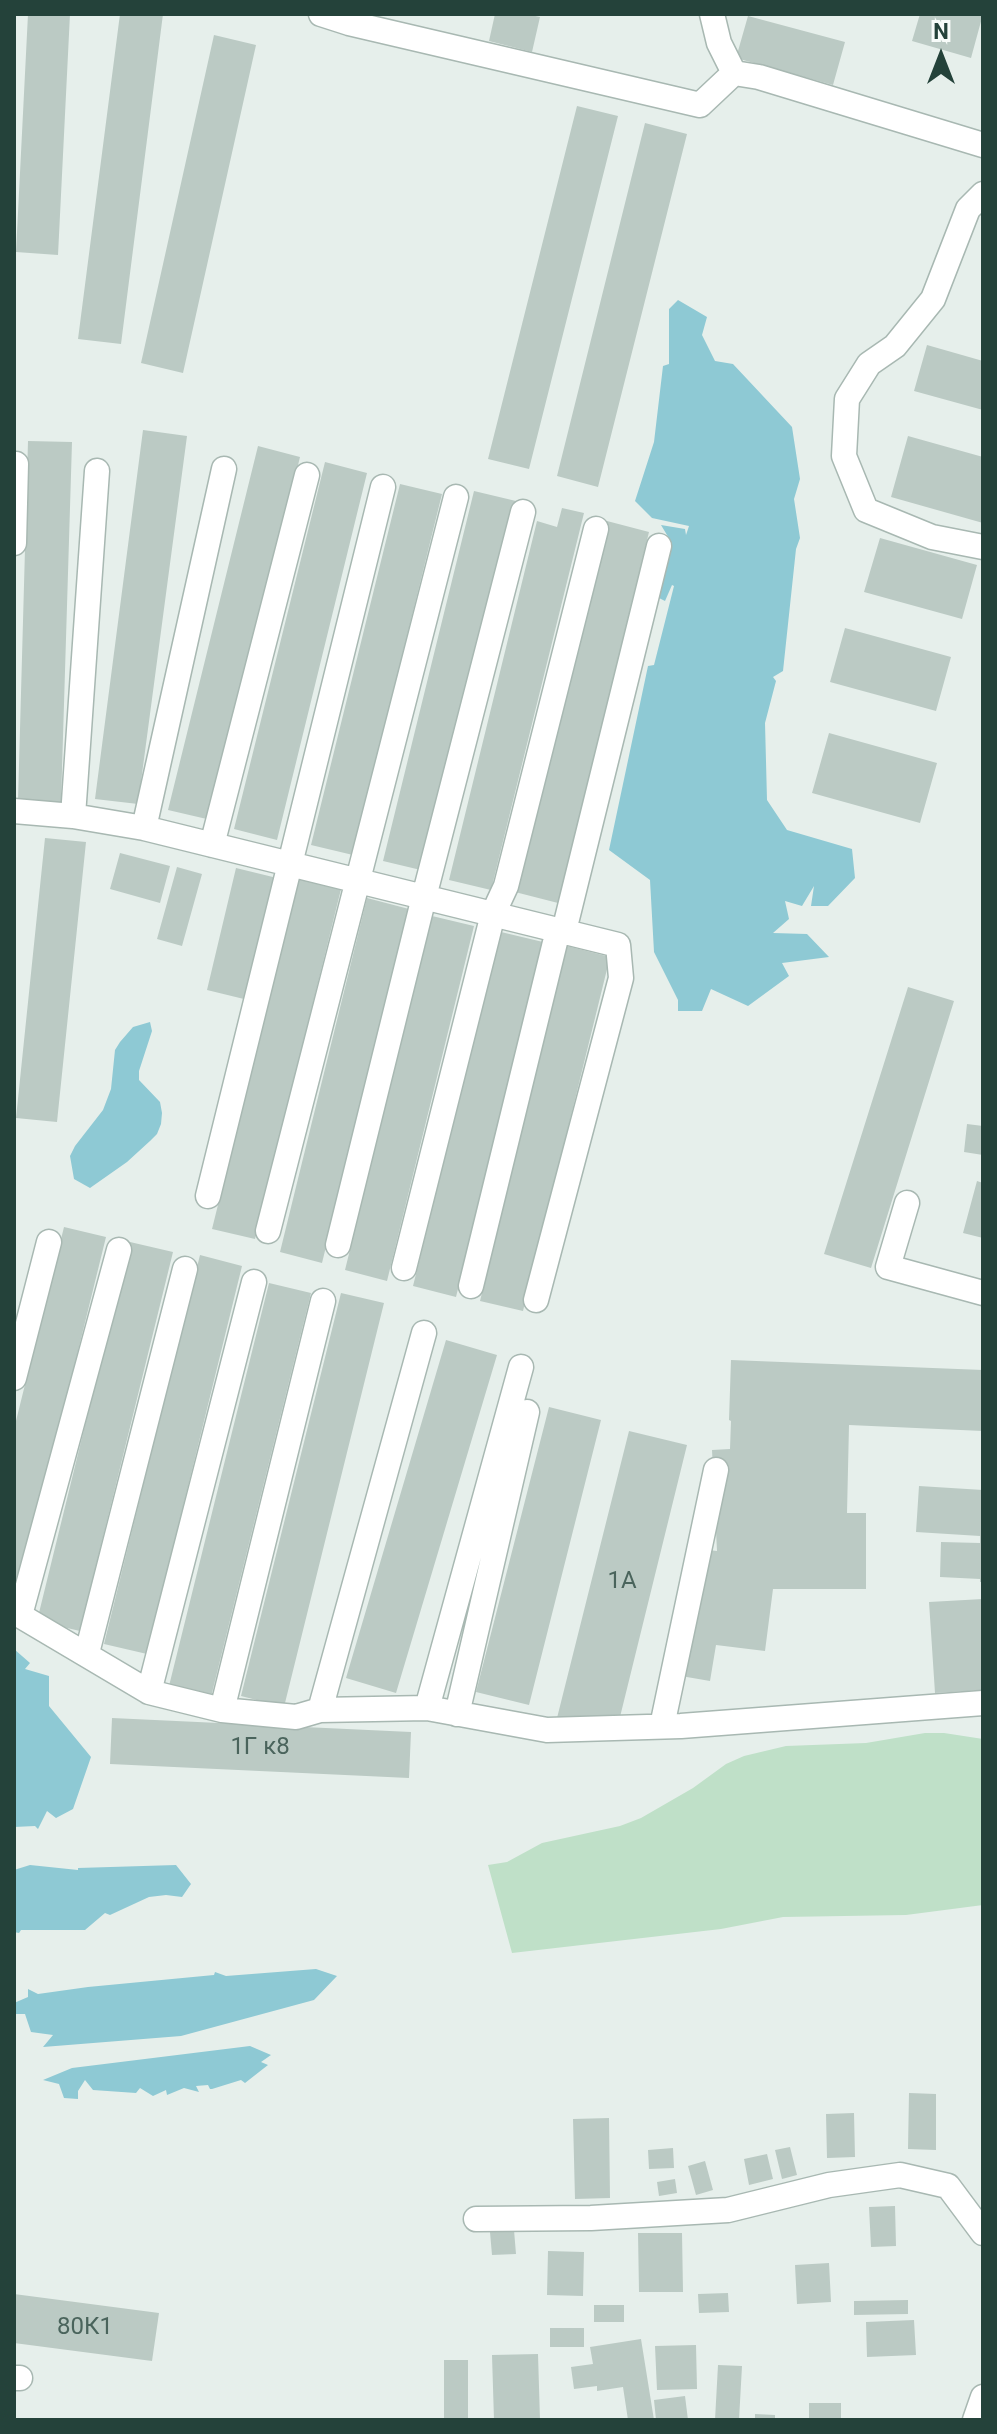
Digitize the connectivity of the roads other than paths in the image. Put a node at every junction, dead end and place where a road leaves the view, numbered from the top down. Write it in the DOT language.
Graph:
graph roads {
  1 [pos="321,14"];
  2 [pos="712,14"];
  3 [pos="350,18"];
  4 [pos="734,73"];
  5 [pos="983,145"];
  6 [pos="983,194"];
  7 [pos="16,464"];
  8 [pos="224,469"];
  9 [pos="97,471"];
  10 [pos="307,475"];
  11 [pos="383,487"];
  12 [pos="456,497"];
  13 [pos="523,512"];
  14 [pos="596,529"];
  15 [pos="14,543"];
  16 [pos="659,546"];
  17 [pos="983,547"];
  18 [pos="14,811"];
  19 [pos="73,816"];
  20 [pos="144,828"];
  21 [pos="212,845"];
  22 [pos="291,864"];
  23 [pos="357,881"];
  24 [pos="424,897"];
  25 [pos="493,914"];
  26 [pos="561,931"];
  27 [pos="208,1196"];
  28 [pos="907,1203"];
  29 [pos="268,1231"];
  30 [pos="49,1242"];
  31 [pos="338,1245"];
  32 [pos="119,1250"];
  33 [pos="404,1268"];
  34 [pos="185,1269"];
  35 [pos="254,1282"];
  36 [pos="471,1286"];
  37 [pos="983,1293"];
  38 [pos="536,1300"];
  39 [pos="323,1301"];
  40 [pos="424,1333"];
  41 [pos="521,1367"];
  42 [pos="14,1378"];
  43 [pos="527,1412"];
  44 [pos="716,1470"];
  45 [pos="17,1614"];
  46 [pos="87,1653"];
  47 [pos="149,1692"];
  48 [pos="983,1703"];
  49 [pos="427,1708"];
  50 [pos="222,1710"];
  51 [pos="320,1710"];
  52 [pos="457,1714"];
  53 [pos="662,1726"];
  54 [pos="476,2219"];
  55 [pos="983,2233"];
  56 [pos="983,2397"];
  57 [pos="975,2420"];
  1 -- 3 [label="lane"];
  2 -- 4 [label="lane"];
  3 -- 4 [label="lane"];
  4 -- 5 [label="lane"];
  6 -- 17 [label="lane"];
  7 -- 15 [label="lane"];
  8 -- 20 [label="lane"];
  9 -- 19 [label="lane"];
  10 -- 21 [label="lane"];
  11 -- 22 [label="lane"];
  12 -- 23 [label="lane"];
  13 -- 24 [label="lane"];
  14 -- 25 [label="lane"];
  16 -- 26 [label="lane"];
  18 -- 19 [label="lane"];
  19 -- 20 [label="lane"];
  20 -- 21 [label="lane"];
  21 -- 22 [label="lane"];
  22 -- 23 [label="lane"];
  22 -- 27 [label="lane"];
  23 -- 24 [label="lane"];
  23 -- 29 [label="lane"];
  24 -- 25 [label="lane"];
  24 -- 31 [label="lane"];
  25 -- 26 [label="lane"];
  25 -- 33 [label="lane"];
  26 -- 36 [label="lane"];
  26 -- 38 [label="lane"];
  28 -- 37 [label="lane"];
  30 -- 42 [label="lane"];
  32 -- 45 [label="lane"];
  34 -- 46 [label="lane"];
  35 -- 47 [label="lane"];
  39 -- 50 [label="lane"];
  40 -- 51 [label="lane"];
  41 -- 49 [label="lane"];
  43 -- 52 [label="lane"];
  44 -- 53 [label="lane"];
  45 -- 46 [label="lane"];
  46 -- 47 [label="lane"];
  47 -- 50 [label="lane"];
  48 -- 53 [label="lane"];
  49 -- 51 [label="lane"];
  49 -- 52 [label="lane"];
  50 -- 51 [label="lane"];
  52 -- 53 [label="lane"];
  54 -- 55 [label="lane"];
  56 -- 57 [label="lane"];
}
